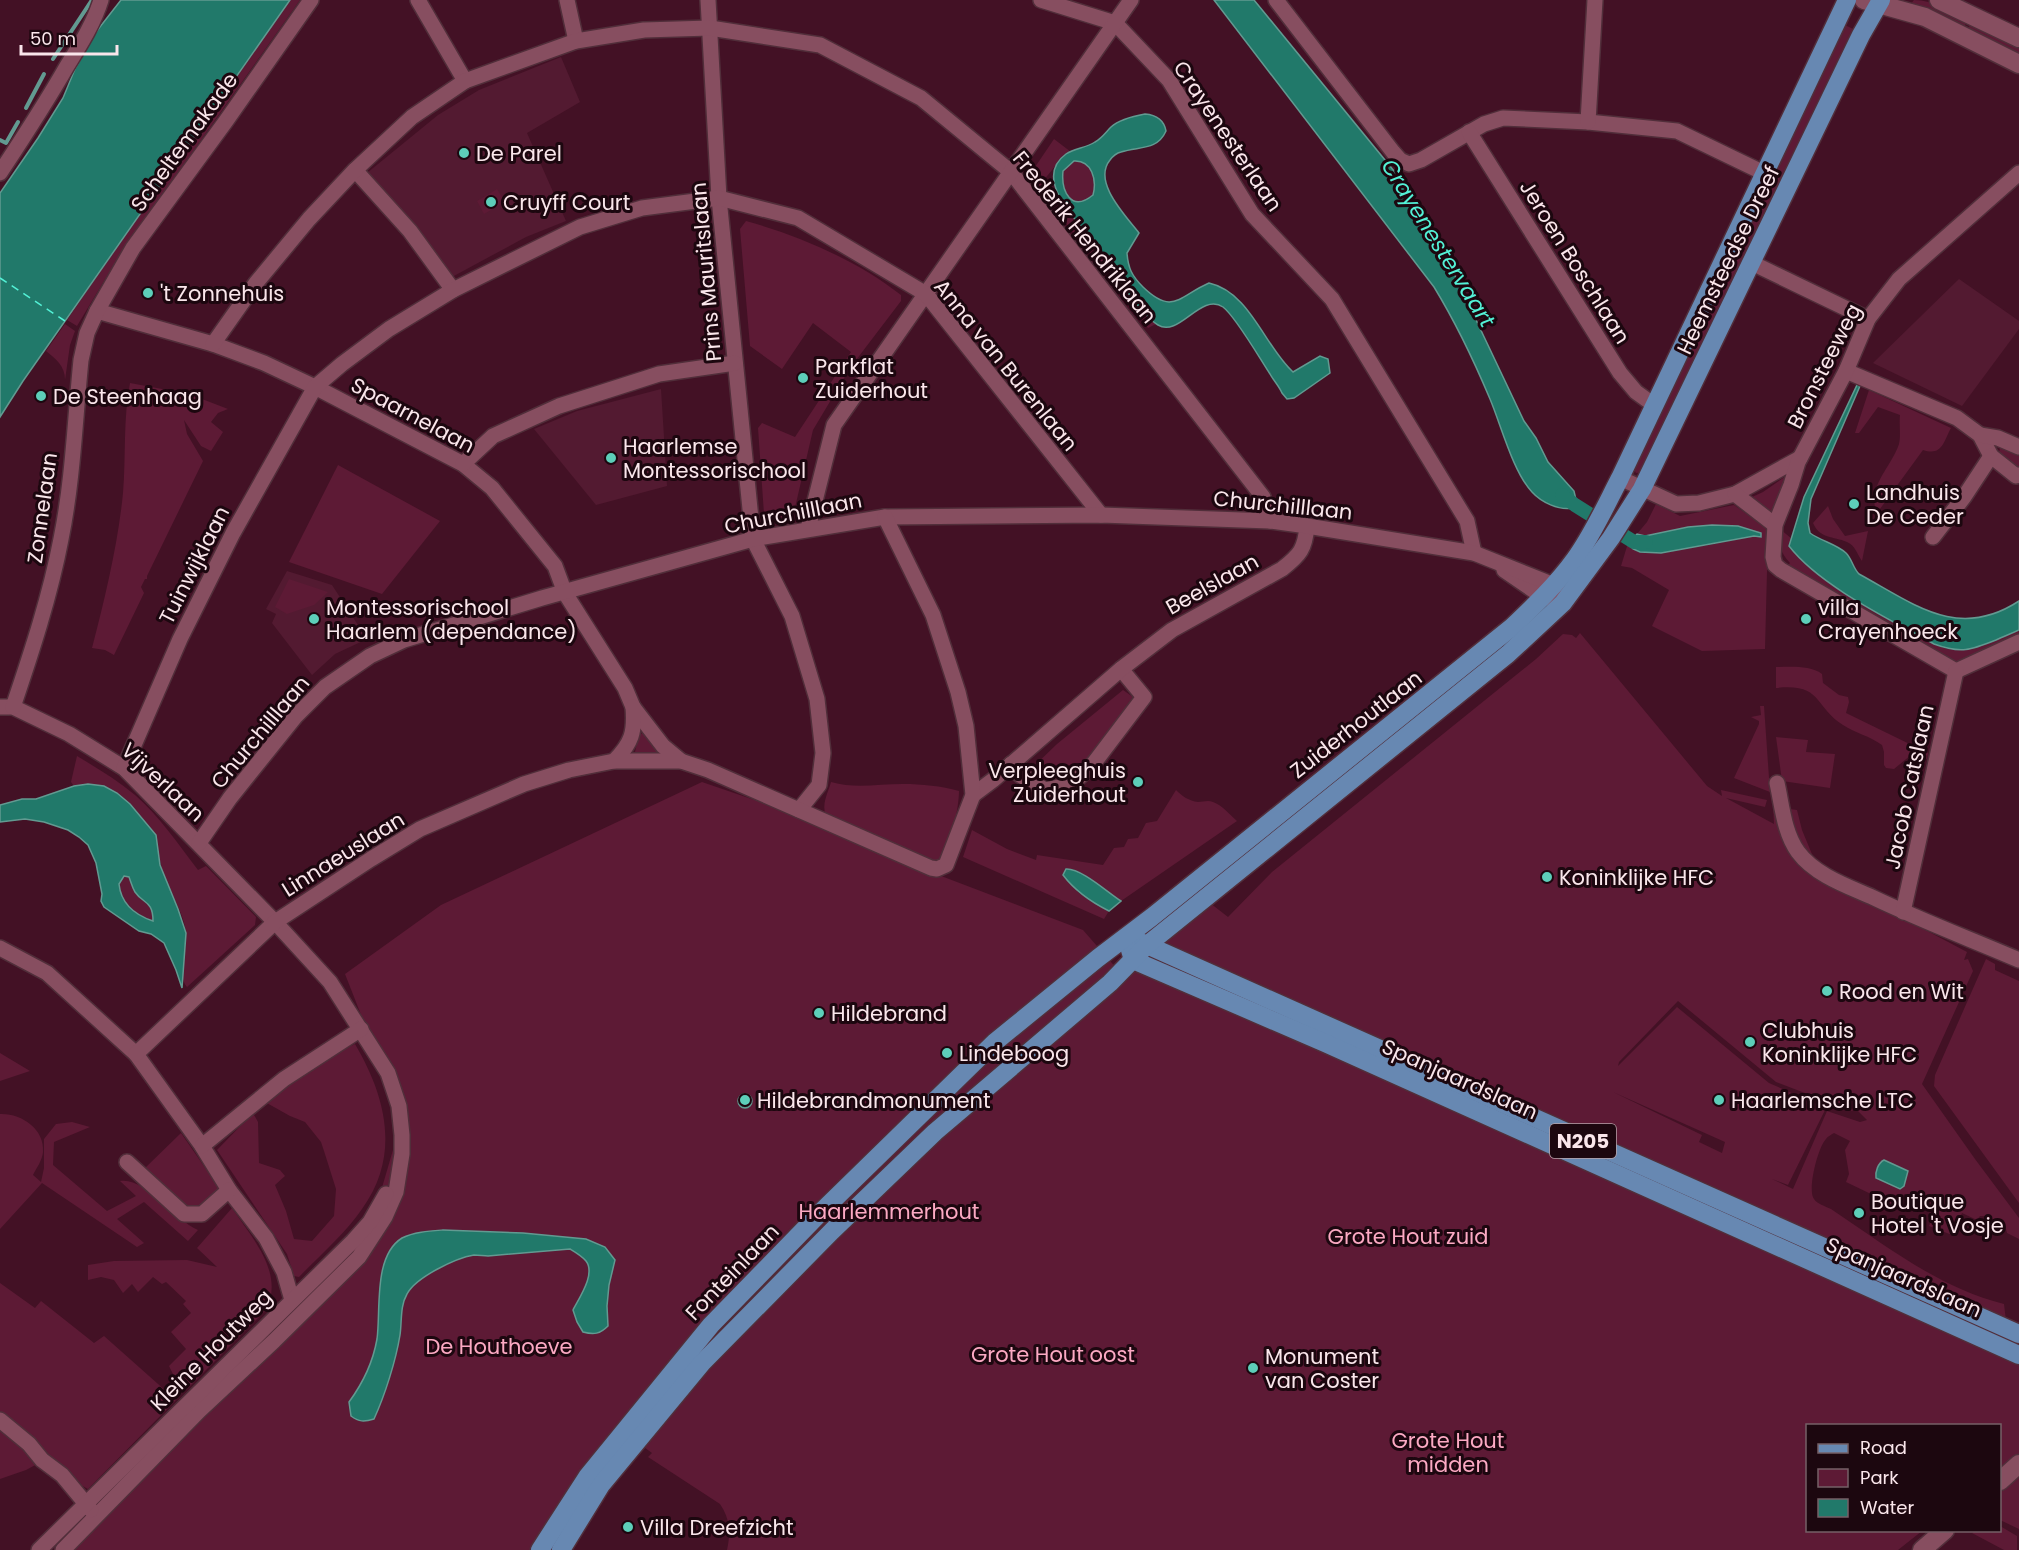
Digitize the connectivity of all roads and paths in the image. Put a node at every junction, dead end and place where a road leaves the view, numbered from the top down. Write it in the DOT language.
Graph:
graph roads {
  1 [pos="101,0"];
  2 [pos="311,0"];
  3 [pos="418,0"];
  4 [pos="567,0"];
  5 [pos="708,0"];
  6 [pos="1041,0"];
  7 [pos="1131,0"];
  8 [pos="1276,0"];
  9 [pos="1595,0"];
  10 [pos="1847,0"];
  11 [pos="1940,0"];
  12 [pos="1874,2"];
  13 [pos="1115,23"];
  14 [pos="710,28"];
  15 [pos="2019,38"];
  16 [pos="576,41"];
  17 [pos="2019,64"];
  18 [pos="465,81"];
  19 [pos="1588,122"];
  20 [pos="1469,132"];
  21 [pos="355,170"];
  22 [pos="1011,172"];
  23 [pos="0,173"];
  24 [pos="1764,173"];
  25 [pos="2019,173"];
  26 [pos="719,198"];
  27 [pos="1752,263"];
  28 [pos="453,290"];
  29 [pos="926,294"];
  30 [pos="97,311"];
  31 [pos="1868,319"];
  32 [pos="213,344"];
  33 [pos="735,363"];
  34 [pos="1846,371"];
  35 [pos="315,387"];
  36 [pos="1654,405"];
  37 [pos="1980,435"];
  38 [pos="2019,447"];
  39 [pos="1991,456"];
  40 [pos="1800,458"];
  41 [pos="463,464"];
  42 [pos="2019,475"];
  43 [pos="1620,478"];
  44 [pos="1642,489"];
  45 [pos="1735,494"];
  46 [pos="1101,515"];
  47 [pos="885,517"];
  48 [pos="1270,521"];
  49 [pos="1597,522"];
  50 [pos="1775,525"];
  51 [pos="1307,526"];
  52 [pos="808,529"];
  53 [pos="1615,531"];
  54 [pos="1934,537"];
  55 [pos="753,539"];
  56 [pos="1474,553"];
  57 [pos="1548,591"];
  58 [pos="565,592"];
  59 [pos="1563,603"];
  60 [pos="2019,642"];
  61 [pos="1121,669"];
  62 [pos="1956,671"];
  63 [pos="6,707"];
  64 [pos="633,707"];
  65 [pos="614,761"];
  66 [pos="681,761"];
  67 [pos="1011,764"];
  68 [pos="124,768"];
  69 [pos="1777,783"];
  70 [pos="973,795"];
  71 [pos="799,810"];
  72 [pos="199,843"];
  73 [pos="1903,912"];
  74 [pos="275,922"];
  75 [pos="1126,937"];
  76 [pos="1147,945"];
  77 [pos="0,948"];
  78 [pos="1133,960"];
  79 [pos="2019,960"];
  80 [pos="361,1029"];
  81 [pos="136,1054"];
  82 [pos="202,1146"];
  83 [pos="127,1162"];
  84 [pos="399,1168"];
  85 [pos="229,1190"];
  86 [pos="292,1300"];
  87 [pos="2019,1334"];
  88 [pos="2019,1355"];
  89 [pos="0,1420"];
  90 [pos="2019,1464"];
  91 [pos="2001,1480"];
  92 [pos="91,1509"];
  93 [pos="1943,1532"];
  94 [pos="39,1550"];
  95 [pos="63,1550"];
  96 [pos="540,1550"];
  97 [pos="561,1550"];
  98 [pos="1922,1550"];
  1 -- 23 [label="street"];
  2 -- 30 [label="street, Scheltemakade"];
  3 -- 18 [label="street"];
  4 -- 16 [label="street"];
  5 -- 14 [label="street, Prins Mauritslaan"];
  6 -- 13 [label="street, Crayenesterlaan"];
  7 -- 13 [label="street"];
  8 -- 20 [label="street"];
  9 -- 19 [label="street"];
  10 -- 24 [label="main road, Heemsteedse Dreef"];
  11 -- 15 [label="street"];
  12 -- 17 [label="street"];
  12 -- 27 [label="main road, Heemsteedse Dreef"];
  13 -- 22 [label="street"];
  13 -- 56 [label="street, Crayenesterlaan"];
  14 -- 16 [label="street, Frederik Hendriklaan"];
  14 -- 22 [label="street, Frederik Hendriklaan"];
  14 -- 26 [label="street, Prins Mauritslaan"];
  16 -- 18 [label="street, Frederik Hendriklaan"];
  18 -- 21 [label="street, Frederik Hendriklaan"];
  19 -- 20 [label="street"];
  19 -- 24 [label="street"];
  20 -- 36 [label="street, Jeroen Boschlaan"];
  21 -- 28 [label="street"];
  21 -- 32 [label="street, Frederik Hendriklaan"];
  22 -- 29 [label="street"];
  22 -- 48 [label="street, Frederik Hendriklaan"];
  24 -- 36 [label="main road, Heemsteedse Dreef"];
  25 -- 31 [label="street, Bronsteeweg"];
  26 -- 28 [label="street, Anna van Burenlaan"];
  26 -- 29 [label="street, Anna van Burenlaan"];
  26 -- 33 [label="street, Prins Mauritslaan"];
  27 -- 31 [label="street"];
  27 -- 44 [label="main road, Heemsteedse Dreef"];
  28 -- 35 [label="street, Anna van Burenlaan"];
  29 -- 46 [label="street, Anna van Burenlaan"];
  29 -- 52 [label="street"];
  30 -- 32 [label="street, Spaarnelaan"];
  30 -- 63 [label="street, Zonnelaan"];
  31 -- 34 [label="street, Bronsteeweg"];
  32 -- 35 [label="street, Spaarnelaan"];
  33 -- 41 [label="street"];
  33 -- 55 [label="street, Prins Mauritslaan"];
  34 -- 37 [label="street"];
  34 -- 40 [label="street, Bronsteeweg"];
  35 -- 41 [label="street, Spaarnelaan"];
  35 -- 68 [label="street, Tuinwijklaan"];
  36 -- 43 [label="main road, Heemsteedse Dreef"];
  37 -- 38 [label="street"];
  37 -- 39 [label="street"];
  39 -- 42 [label="street"];
  39 -- 54 [label="street"];
  40 -- 45 [label="street, Bronsteeweg"];
  40 -- 50 [label="street, Bronsteeweg"];
  41 -- 58 [label="street, Spaarnelaan"];
  43 -- 44 [label="street, Bronsteeweg"];
  43 -- 49 [label="main road, Heemsteedse Dreef"];
  44 -- 45 [label="street, Bronsteeweg"];
  44 -- 53 [label="main road, Heemsteedse Dreef"];
  45 -- 50 [label="street"];
  46 -- 47 [label="street, Churchilllaan"];
  46 -- 48 [label="street, Churchilllaan"];
  47 -- 52 [label="street, Churchilllaan"];
  47 -- 70 [label="street"];
  48 -- 51 [label="street, Churchilllaan"];
  49 -- 57 [label="main road, Zuiderhoutlaan"];
  50 -- 62 [label="street, Bronsteeweg"];
  51 -- 56 [label="street, Churchilllaan"];
  51 -- 61 [label="street, Beelslaan"];
  52 -- 55 [label="street, Churchilllaan"];
  53 -- 59 [label="main road, Zuiderhoutlaan"];
  55 -- 58 [label="street, Churchilllaan"];
  55 -- 71 [label="street"];
  56 -- 57 [label="street, Churchilllaan"];
  57 -- 59 [label="street, Churchilllaan"];
  57 -- 75 [label="main road, Zuiderhoutlaan"];
  58 -- 64 [label="street, Spaarnelaan"];
  58 -- 72 [label="street, Churchilllaan"];
  59 -- 76 [label="main road, Zuiderhoutlaan"];
  60 -- 62 [label="street"];
  61 -- 67 [label="street, Beelslaan"];
  61 -- 67 [label="street"];
  62 -- 73 [label="street, Jacob Catslaan"];
  63 -- 68 [label="street, Vijverlaan"];
  64 -- 65 [label="street"];
  64 -- 66 [label="street, Spaarnelaan"];
  65 -- 66 [label="street, Linnaeuslaan"];
  65 -- 74 [label="street, Linnaeuslaan"];
  66 -- 71 [label="street, Linnaeuslaan"];
  67 -- 70 [label="street, Beelslaan"];
  68 -- 72 [label="street, Vijverlaan"];
  69 -- 73 [label="street"];
  70 -- 71 [label="street"];
  72 -- 74 [label="street, Vijverlaan"];
  73 -- 79 [label="street"];
  74 -- 80 [label="street, Kleine Houtweg"];
  74 -- 81 [label="street, Linnaeuslaan"];
  75 -- 76 [label="main road, Spanjaardslaan / N205"];
  75 -- 78 [label="main road"];
  75 -- 96 [label="main road, Fonteinlaan"];
  76 -- 78 [label="main road, Fonteinlaan"];
  76 -- 87 [label="main road, Spanjaardslaan / N205"];
  77 -- 81 [label="street"];
  78 -- 88 [label="main road, Spanjaardslaan / N205"];
  78 -- 97 [label="main road, Fonteinlaan"];
  80 -- 82 [label="street"];
  80 -- 84 [label="street, Kleine Houtweg"];
  81 -- 82 [label="street"];
  82 -- 85 [label="street"];
  83 -- 85 [label="street"];
  84 -- 86 [label="street, Kleine Houtweg"];
  84 -- 92 [label="street, Kleine Houtweg"];
  85 -- 86 [label="street"];
  86 -- 92 [label="street, Kleine Houtweg"];
  89 -- 92 [label="street"];
  90 -- 91 [label="street"];
  92 -- 94 [label="street, Kleine Houtweg"];
  92 -- 95 [label="street, Kleine Houtweg"];
  93 -- 98 [label="street"];
}
